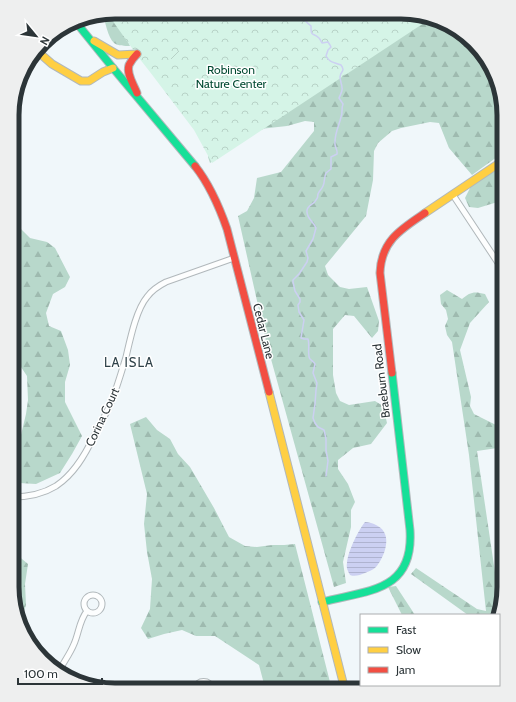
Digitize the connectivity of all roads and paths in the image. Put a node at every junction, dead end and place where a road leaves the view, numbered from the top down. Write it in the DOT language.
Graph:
graph roads {
  1 [pos="79,26"];
  2 [pos="87,36"];
  3 [pos="43,56"];
  4 [pos="113,68"];
  5 [pos="138,97"];
  6 [pos="497,165"];
  7 [pos="453,195"];
  8 [pos="234,258"];
  9 [pos="497,261"];
  10 [pos="19,496"];
  11 [pos="322,602"];
  12 [pos="87,611"];
  13 [pos="62,667"];
  14 [pos="200,683"];
  15 [pos="210,683"];
  16 [pos="343,683"];
  1 -- 2 [label="main road, Cedar Lane"];
  2 -- 4 [label="main road, Cedar Lane"];
  2 -- 5 [label="main road"];
  3 -- 4 [label="main road"];
  4 -- 5 [label="main road, Cedar Lane"];
  5 -- 8 [label="main road, Cedar Lane"];
  6 -- 7 [label="main road, Braeburn Road"];
  7 -- 9 [label="street"];
  7 -- 11 [label="main road, Braeburn Road"];
  8 -- 10 [label="street, Corina Court"];
  8 -- 11 [label="main road, Cedar Lane"];
  11 -- 16 [label="main road, Cedar Lane"];
  12 -- 13 [label="street"];
  14 -- 15 [label="street"];
}
